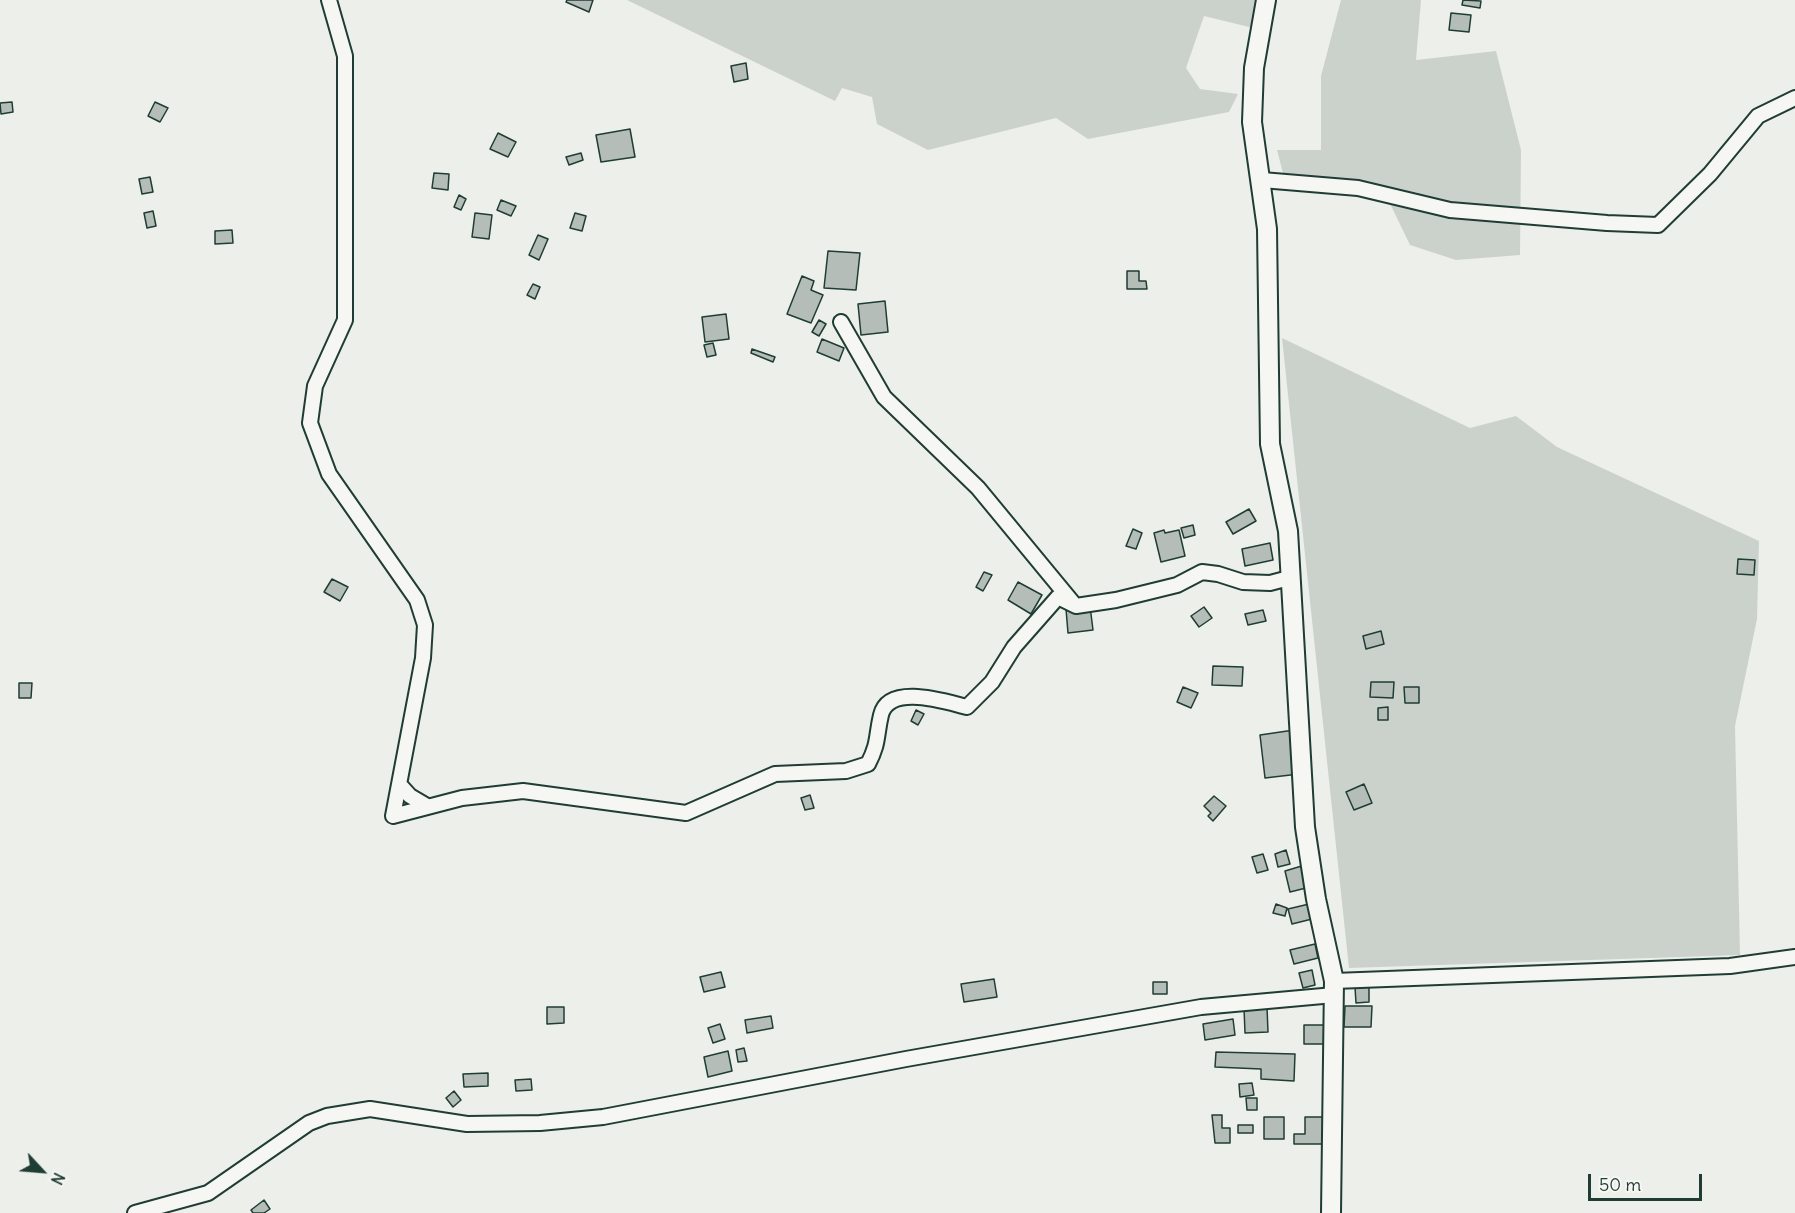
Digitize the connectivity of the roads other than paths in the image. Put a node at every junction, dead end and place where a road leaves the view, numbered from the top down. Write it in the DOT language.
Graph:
graph roads {
  1 [pos="329,0"];
  2 [pos="1266,0"];
  3 [pos="1795,98"];
  4 [pos="1262,180"];
  5 [pos="841,322"];
  6 [pos="1289,578"];
  7 [pos="1076,606"];
  8 [pos="400,785"];
  9 [pos="427,806"];
  10 [pos="1795,957"];
  11 [pos="1334,988"];
  12 [pos="135,1213"];
  13 [pos="1331,1213"];
  1 -- 8 [label="street"];
  2 -- 4 [label="street"];
  3 -- 4 [label="street"];
  4 -- 6 [label="street"];
  5 -- 7 [label="street"];
  6 -- 7 [label="street"];
  6 -- 11 [label="street"];
  7 -- 9 [label="street"];
  8 -- 9 [label="street"];
  8 -- 9 [label="street"];
  10 -- 11 [label="street"];
  11 -- 12 [label="street"];
  11 -- 13 [label="street"];
}
